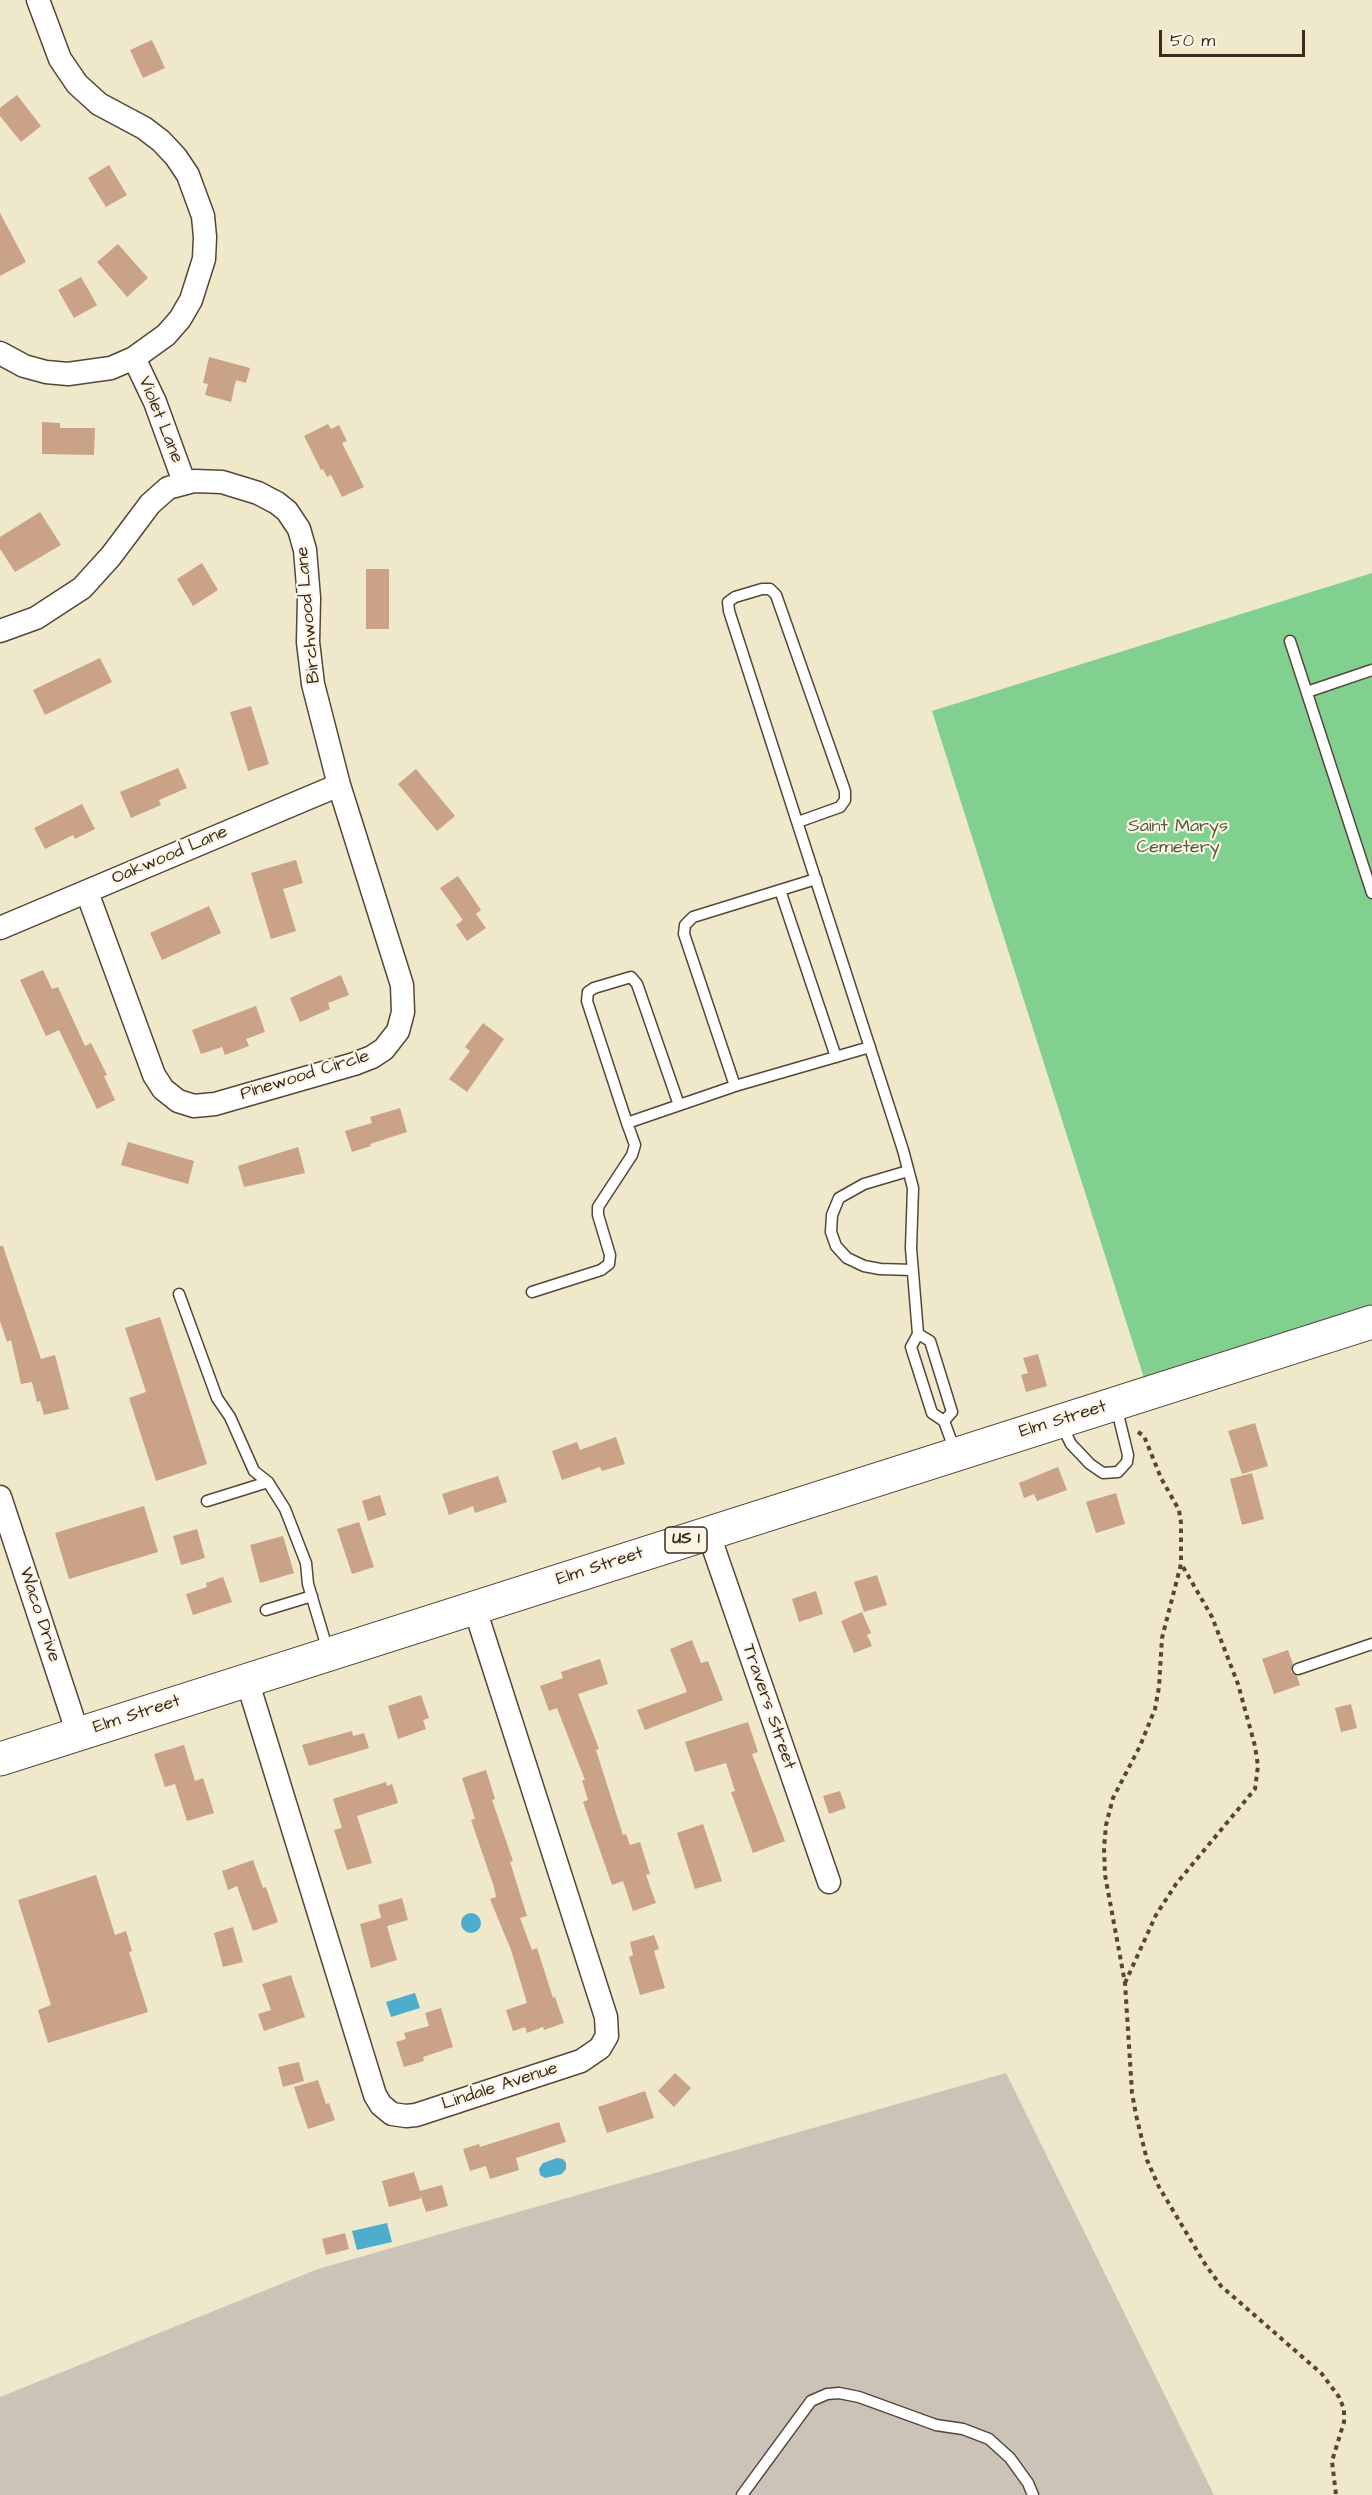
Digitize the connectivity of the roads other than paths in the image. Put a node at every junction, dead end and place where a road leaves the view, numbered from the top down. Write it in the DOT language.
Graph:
graph roads {
  1 [pos="38,0"];
  2 [pos="0,353"];
  3 [pos="134,358"];
  4 [pos="184,482"];
  5 [pos="0,631"];
  6 [pos="1290,640"];
  7 [pos="1372,670"];
  8 [pos="1307,692"];
  9 [pos="339,785"];
  10 [pos="798,822"];
  11 [pos="816,879"];
  12 [pos="780,890"];
  13 [pos="87,892"];
  14 [pos="1372,893"];
  15 [pos="0,928"];
  16 [pos="870,1047"];
  17 [pos="836,1057"];
  18 [pos="735,1086"];
  19 [pos="679,1105"];
  20 [pos="627,1123"];
  21 [pos="908,1171"];
  22 [pos="912,1270"];
  23 [pos="532,1292"];
  24 [pos="179,1294"];
  25 [pos="1372,1322"];
  26 [pos="918,1334"];
  27 [pos="1119,1416"];
  28 [pos="945,1421"];
  29 [pos="1059,1421"];
  30 [pos="956,1454"];
  31 [pos="268,1482"];
  32 [pos="0,1497"];
  33 [pos="207,1501"];
  34 [pos="708,1532"];
  35 [pos="312,1596"];
  36 [pos="474,1606"];
  37 [pos="266,1610"];
  38 [pos="1372,1644"];
  39 [pos="328,1654"];
  40 [pos="1298,1669"];
  41 [pos="247,1680"];
  42 [pos="78,1734"];
  43 [pos="0,1759"];
  44 [pos="829,1882"];
  45 [pos="742,2495"];
  46 [pos="1033,2495"];
  1 -- 3 [label="street"];
  2 -- 3 [label="street"];
  3 -- 4 [label="street, Violet Lane"];
  4 -- 5 [label="street, Birchwood Lane"];
  4 -- 9 [label="street, Birchwood Lane"];
  6 -- 8 [label="lane"];
  7 -- 8 [label="lane"];
  8 -- 14 [label="lane"];
  9 -- 13 [label="street, Oakwood Lane"];
  9 -- 13 [label="street, Pinewood Circle"];
  10 -- 10 [label="lane"];
  10 -- 11 [label="lane"];
  11 -- 12 [label="lane"];
  11 -- 16 [label="lane"];
  12 -- 17 [label="lane"];
  12 -- 18 [label="lane"];
  13 -- 15 [label="street, Oakwood Lane"];
  16 -- 17 [label="lane"];
  16 -- 21 [label="lane"];
  17 -- 18 [label="lane"];
  18 -- 19 [label="lane"];
  19 -- 20 [label="lane"];
  19 -- 20 [label="lane"];
  20 -- 23 [label="lane"];
  21 -- 22 [label="lane"];
  21 -- 22 [label="lane"];
  22 -- 26 [label="lane"];
  24 -- 31 [label="lane"];
  25 -- 27 [label="main road, Elm Street / US 1"];
  26 -- 28 [label="lane"];
  26 -- 28 [label="lane"];
  27 -- 29 [label="main road, Elm Street / US 1"];
  27 -- 29 [label="lane"];
  28 -- 30 [label="lane"];
  29 -- 30 [label="main road, Elm Street / US 1"];
  30 -- 34 [label="main road, Elm Street / US 1"];
  31 -- 33 [label="lane"];
  31 -- 35 [label="lane"];
  32 -- 42 [label="street, Waco Drive"];
  34 -- 36 [label="main road, Elm Street / US 1"];
  34 -- 44 [label="street, Travers Street"];
  35 -- 37 [label="lane"];
  35 -- 39 [label="lane"];
  36 -- 39 [label="main road, Elm Street / US 1"];
  36 -- 41 [label="street, Lindale Avenue"];
  38 -- 40 [label="lane"];
  39 -- 41 [label="main road, Elm Street / US 1"];
  41 -- 42 [label="main road, Elm Street / US 1"];
  42 -- 43 [label="main road, Elm Street / US 1"];
  45 -- 46 [label="lane"];
}
